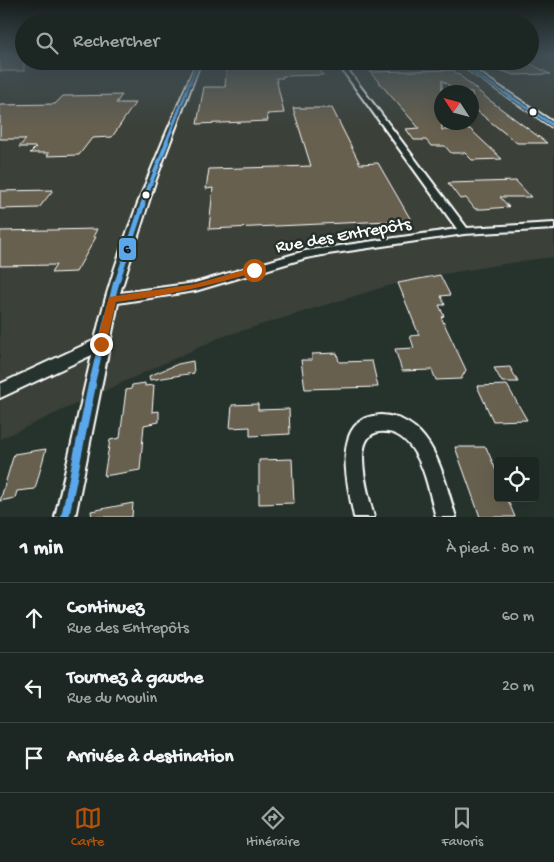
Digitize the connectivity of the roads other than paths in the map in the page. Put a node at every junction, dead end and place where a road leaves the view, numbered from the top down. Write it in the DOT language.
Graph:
graph roads {
  1 [pos="191,80"];
  2 [pos="352,80"];
  3 [pos="486,80"];
  4 [pos="554,126"];
  5 [pos="554,226"];
  6 [pos="464,231"];
  7 [pos="112,299"];
  8 [pos="101,344"];
  9 [pos="0,391"];
  10 [pos="65,517"];
  11 [pos="364,517"];
  12 [pos="446,517"];
  1 -- 7 [label="street"];
  2 -- 6 [label="street"];
  3 -- 4 [label="street"];
  5 -- 6 [label="street, Rue des Entrepôts"];
  6 -- 7 [label="street, Rue des Entrepôts"];
  7 -- 8 [label="street"];
  8 -- 9 [label="street"];
  8 -- 10 [label="street"];
  11 -- 12 [label="street"];
}
